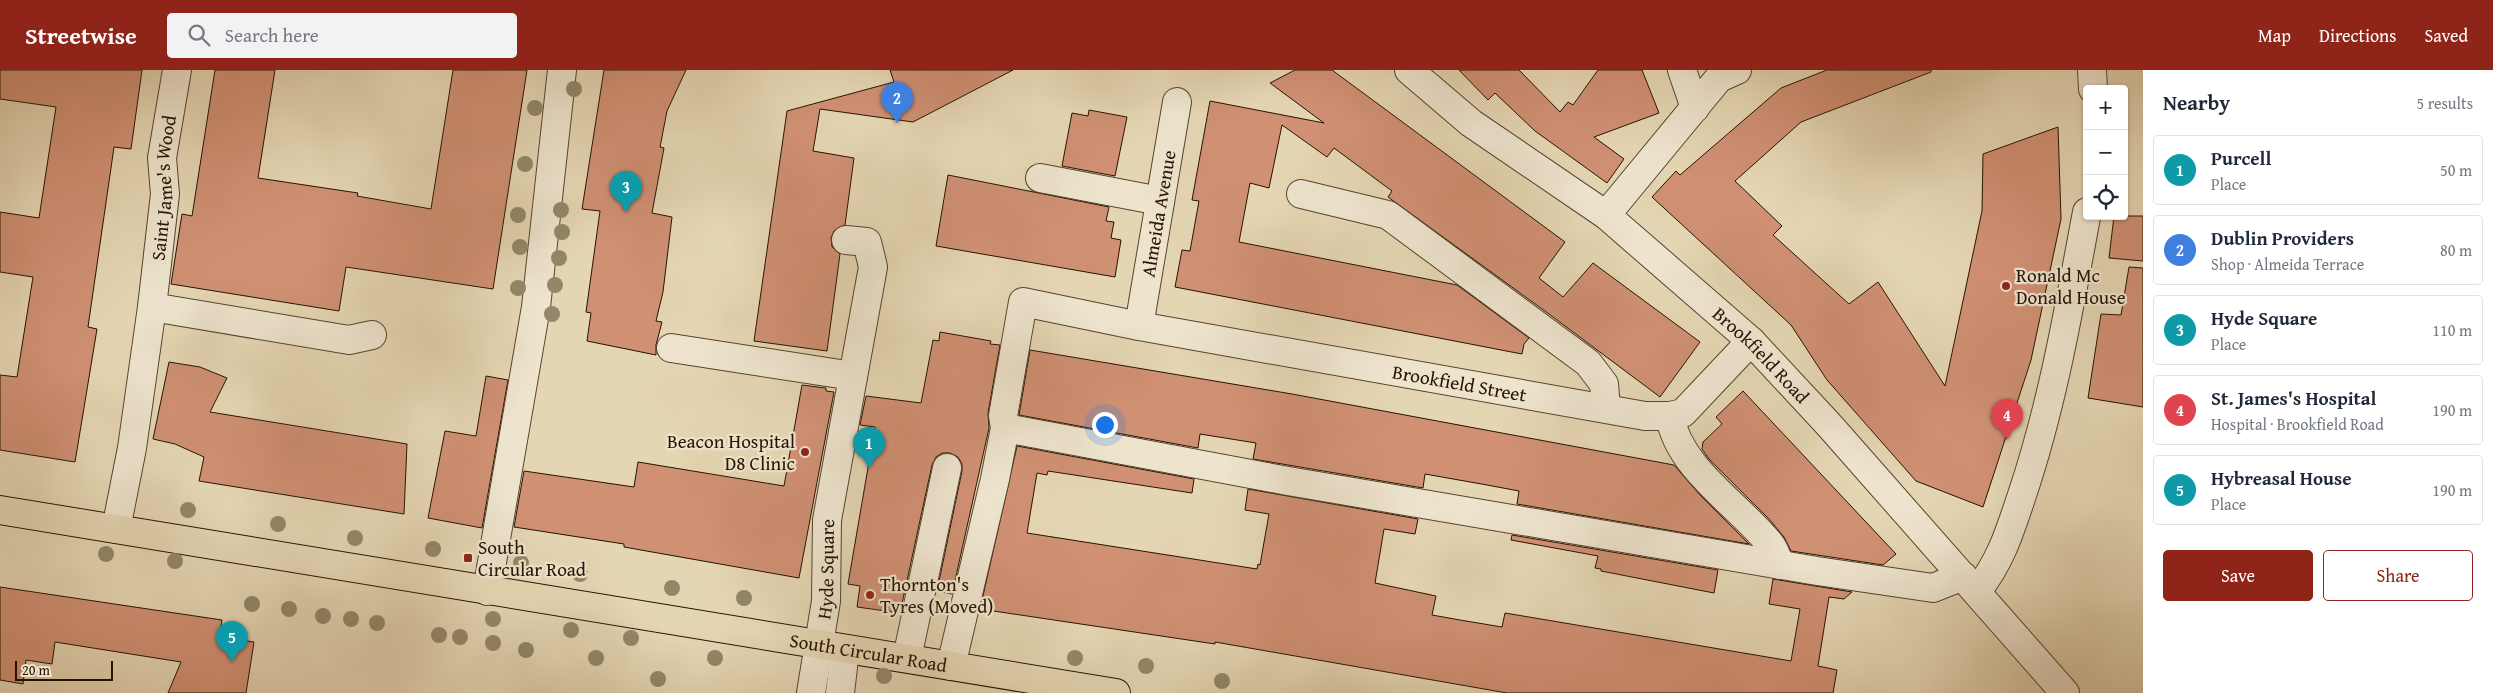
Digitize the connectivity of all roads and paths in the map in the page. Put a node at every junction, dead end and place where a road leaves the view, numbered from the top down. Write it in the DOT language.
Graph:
graph roads {
  1 [pos="177,70"];
  2 [pos="562,70"];
  3 [pos="1409,70"];
  4 [pos="1682,70"];
  5 [pos="1737,70"];
  6 [pos="2092,70"];
  7 [pos="2093,85"];
  8 [pos="1177,102"];
  9 [pos="1695,108"];
  10 [pos="1040,178"];
  11 [pos="1300,194"];
  12 [pos="1160,201"];
  13 [pos="1606,215"];
  14 [pos="2086,220"];
  15 [pos="846,240"];
  16 [pos="152,307"];
  17 [pos="1139,326"];
  18 [pos="372,335"];
  19 [pos="1751,341"];
  20 [pos="671,348"];
  21 [pos="853,376"];
  22 [pos="1606,408"];
  23 [pos="1670,416"];
  24 [pos="1005,428"];
  25 [pos="947,468"];
  26 [pos="0,510"];
  27 [pos="116,529"];
  28 [pos="1780,565"];
  29 [pos="1970,584"];
  30 [pos="487,592"];
  31 [pos="819,646"];
  32 [pos="845,650"];
  33 [pos="908,658"];
  34 [pos="951,666"];
  35 [pos="1077,690"];
  36 [pos="811,693"];
  37 [pos="840,693"];
  38 [pos="1116,693"];
  39 [pos="2065,693"];
  1 -- 16 [label="street, Saint Jame's Wood"];
  2 -- 30 [label="street"];
  3 -- 13 [label="street, Brookfield Road"];
  4 -- 9 [label="street"];
  5 -- 9 [label="street"];
  6 -- 7 [label="street"];
  8 -- 12 [label="street, Almeida Avenue"];
  9 -- 13 [label="street"];
  10 -- 12 [label="street"];
  11 -- 22 [label="street"];
  12 -- 17 [label="street, Almeida Avenue"];
  13 -- 19 [label="street, Brookfield Road"];
  14 -- 29 [label="street"];
  15 -- 21 [label="street, Hyde Square"];
  16 -- 18 [label="street"];
  16 -- 27 [label="street, Saint Jame's Wood"];
  17 -- 22 [label="street, Brookfield Street"];
  17 -- 24 [label="street, Brookfield Street"];
  19 -- 23 [label="street"];
  19 -- 29 [label="street, Brookfield Road"];
  20 -- 21 [label="street"];
  21 -- 31 [label="street, Hyde Square"];
  22 -- 23 [label="street, Brookfield Street"];
  23 -- 28 [label="street"];
  24 -- 28 [label="street"];
  24 -- 34 [label="street"];
  25 -- 33 [label="street"];
  26 -- 27 [label="main road, South Circular Road"];
  27 -- 30 [label="main road, South Circular Road"];
  28 -- 29 [label="street"];
  29 -- 39 [label="street, Brookfield Road"];
  30 -- 31 [label="main road, South Circular Road"];
  31 -- 32 [label="main road, South Circular Road"];
  31 -- 36 [label="street, Hyde Square"];
  32 -- 33 [label="main road, South Circular Road"];
  32 -- 37 [label="street"];
  33 -- 34 [label="main road, South Circular Road"];
  34 -- 35 [label="main road, South Circular Road"];
  35 -- 38 [label="main road, South Circular Road"];
}
